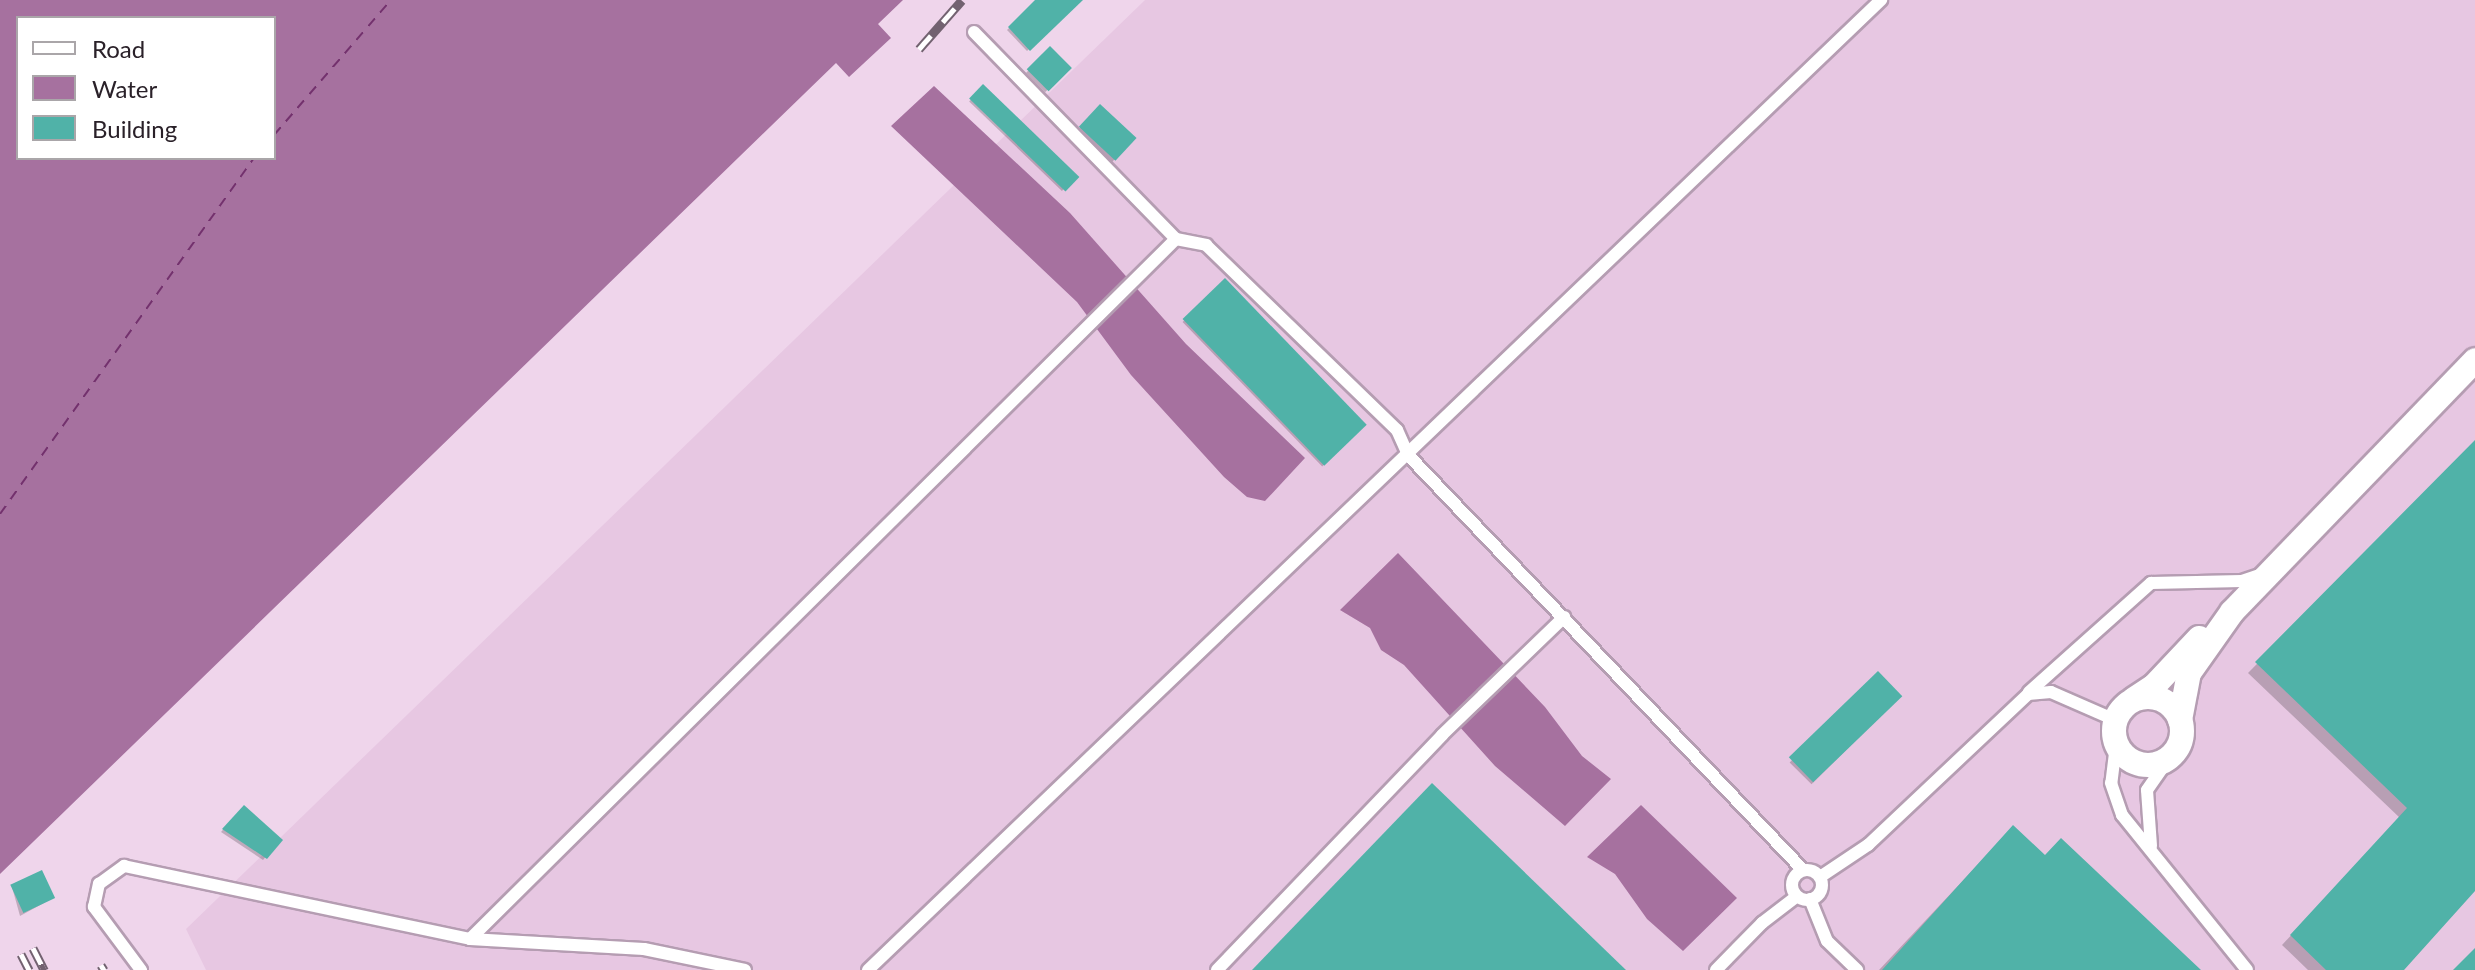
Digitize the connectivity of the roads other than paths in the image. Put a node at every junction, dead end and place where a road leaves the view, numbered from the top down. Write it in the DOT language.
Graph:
graph roads {
  1 [pos="1881,0"];
  2 [pos="974,32"];
  3 [pos="1176,239"];
  4 [pos="2475,360"];
  5 [pos="1408,455"];
  6 [pos="2288,554"];
  7 [pos="2232,612"];
  8 [pos="1564,617"];
  9 [pos="2028,694"];
  10 [pos="2134,699"];
  11 [pos="2115,720"];
  12 [pos="2180,720"];
  13 [pos="2116,745"];
  14 [pos="2169,758"];
  15 [pos="2151,846"];
  16 [pos="1803,870"];
  17 [pos="1820,877"];
  18 [pos="1804,898"];
  19 [pos="470,939"];
  20 [pos="141,970"];
  21 [pos="745,970"];
  22 [pos="868,970"];
  23 [pos="1217,970"];
  24 [pos="1716,970"];
  25 [pos="1857,970"];
  26 [pos="2247,970"];
  1 -- 5 [label="lane"];
  2 -- 3 [label="lane"];
  3 -- 5 [label="lane"];
  3 -- 19 [label="lane"];
  4 -- 6 [label="street"];
  5 -- 8 [label="lane"];
  5 -- 22 [label="lane"];
  6 -- 7 [label="street"];
  6 -- 9 [label="lane"];
  7 -- 10 [label="street"];
  7 -- 12 [label="street"];
  8 -- 16 [label="lane"];
  8 -- 23 [label="lane"];
  9 -- 11 [label="lane"];
  9 -- 17 [label="lane"];
  10 -- 11 [label="street"];
  10 -- 12 [label="street"];
  11 -- 13 [label="street"];
  12 -- 14 [label="street"];
  13 -- 14 [label="street"];
  13 -- 15 [label="lane"];
  14 -- 15 [label="lane"];
  15 -- 26 [label="lane"];
  16 -- 17 [label="lane"];
  16 -- 18 [label="lane"];
  17 -- 18 [label="lane"];
  18 -- 24 [label="lane"];
  18 -- 25 [label="lane"];
  19 -- 20 [label="lane"];
  19 -- 21 [label="lane"];
}
